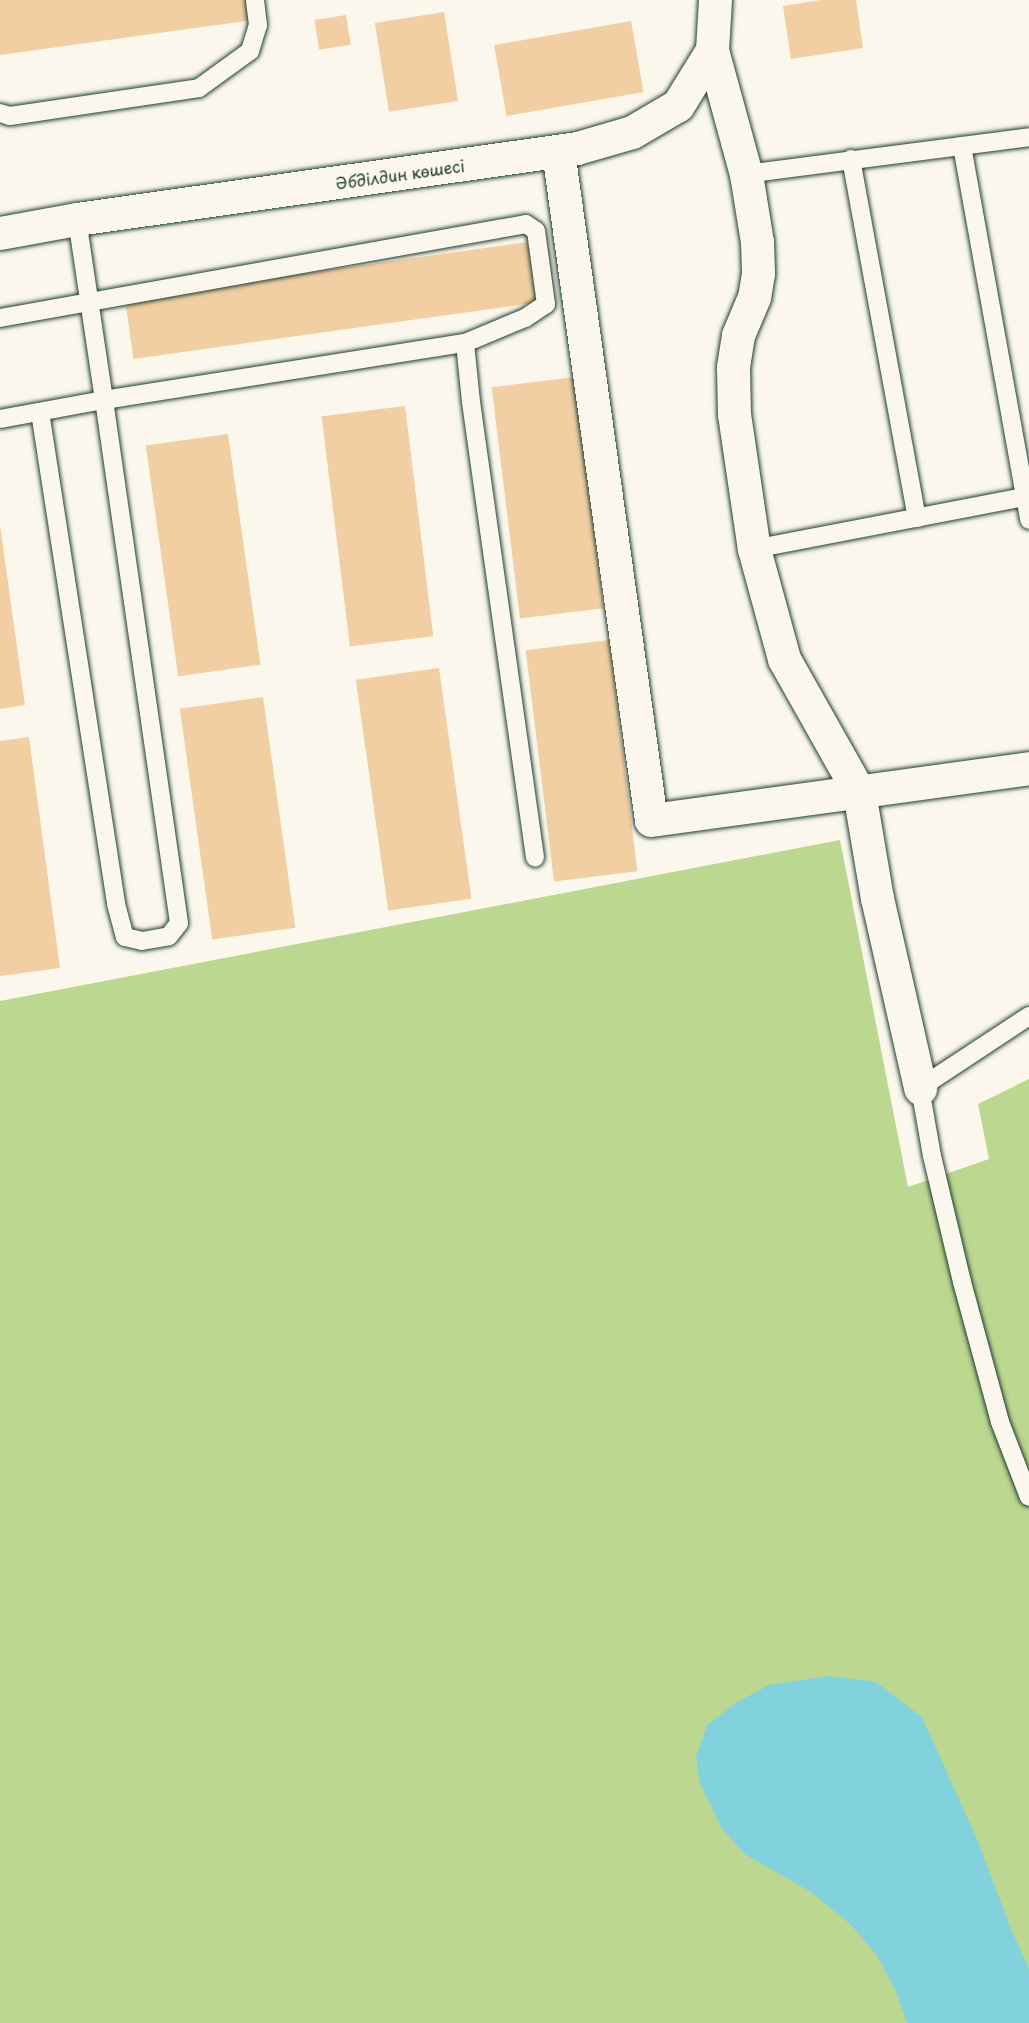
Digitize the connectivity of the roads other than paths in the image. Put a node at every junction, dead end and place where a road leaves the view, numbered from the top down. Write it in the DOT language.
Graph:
graph roads {
  1 [pos="255,0"];
  2 [pos="716,0"];
  3 [pos="712,51"];
  4 [pos="0,113"];
  5 [pos="1029,137"];
  6 [pos="962,146"];
  7 [pos="558,151"];
  8 [pos="851,159"];
  9 [pos="746,174"];
  10 [pos="77,219"];
  11 [pos="0,233"];
  12 [pos="91,303"];
  13 [pos="0,318"];
  14 [pos="465,343"];
  15 [pos="104,400"];
  16 [pos="40,412"];
  17 [pos="0,419"];
  18 [pos="1026,496"];
  19 [pos="916,518"];
  20 [pos="1029,520"];
  21 [pos="754,549"];
  22 [pos="1029,768"];
  23 [pos="860,792"];
  24 [pos="535,858"];
  25 [pos="1029,1016"];
  26 [pos="920,1088"];
  27 [pos="1029,1497"];
  1 -- 4 [label="lane"];
  2 -- 3 [label="street, Әбділдин көшесі"];
  3 -- 7 [label="street, Әбділдин көшесі"];
  3 -- 9 [label="street"];
  5 -- 6 [label="lane"];
  6 -- 8 [label="lane"];
  6 -- 18 [label="lane"];
  7 -- 10 [label="street, Әбділдин көшесі"];
  7 -- 23 [label="street"];
  8 -- 9 [label="lane"];
  8 -- 19 [label="lane"];
  9 -- 21 [label="street"];
  10 -- 11 [label="street, Әбділдин көшесі"];
  10 -- 12 [label="lane"];
  12 -- 13 [label="lane"];
  12 -- 14 [label="lane"];
  12 -- 15 [label="lane"];
  14 -- 15 [label="lane"];
  14 -- 24 [label="lane"];
  15 -- 16 [label="lane"];
  15 -- 16 [label="lane"];
  16 -- 17 [label="lane"];
  18 -- 19 [label="lane"];
  18 -- 20 [label="lane"];
  19 -- 21 [label="lane"];
  21 -- 23 [label="street"];
  22 -- 23 [label="street"];
  23 -- 26 [label="street"];
  25 -- 26 [label="lane"];
  26 -- 27 [label="lane"];
}
